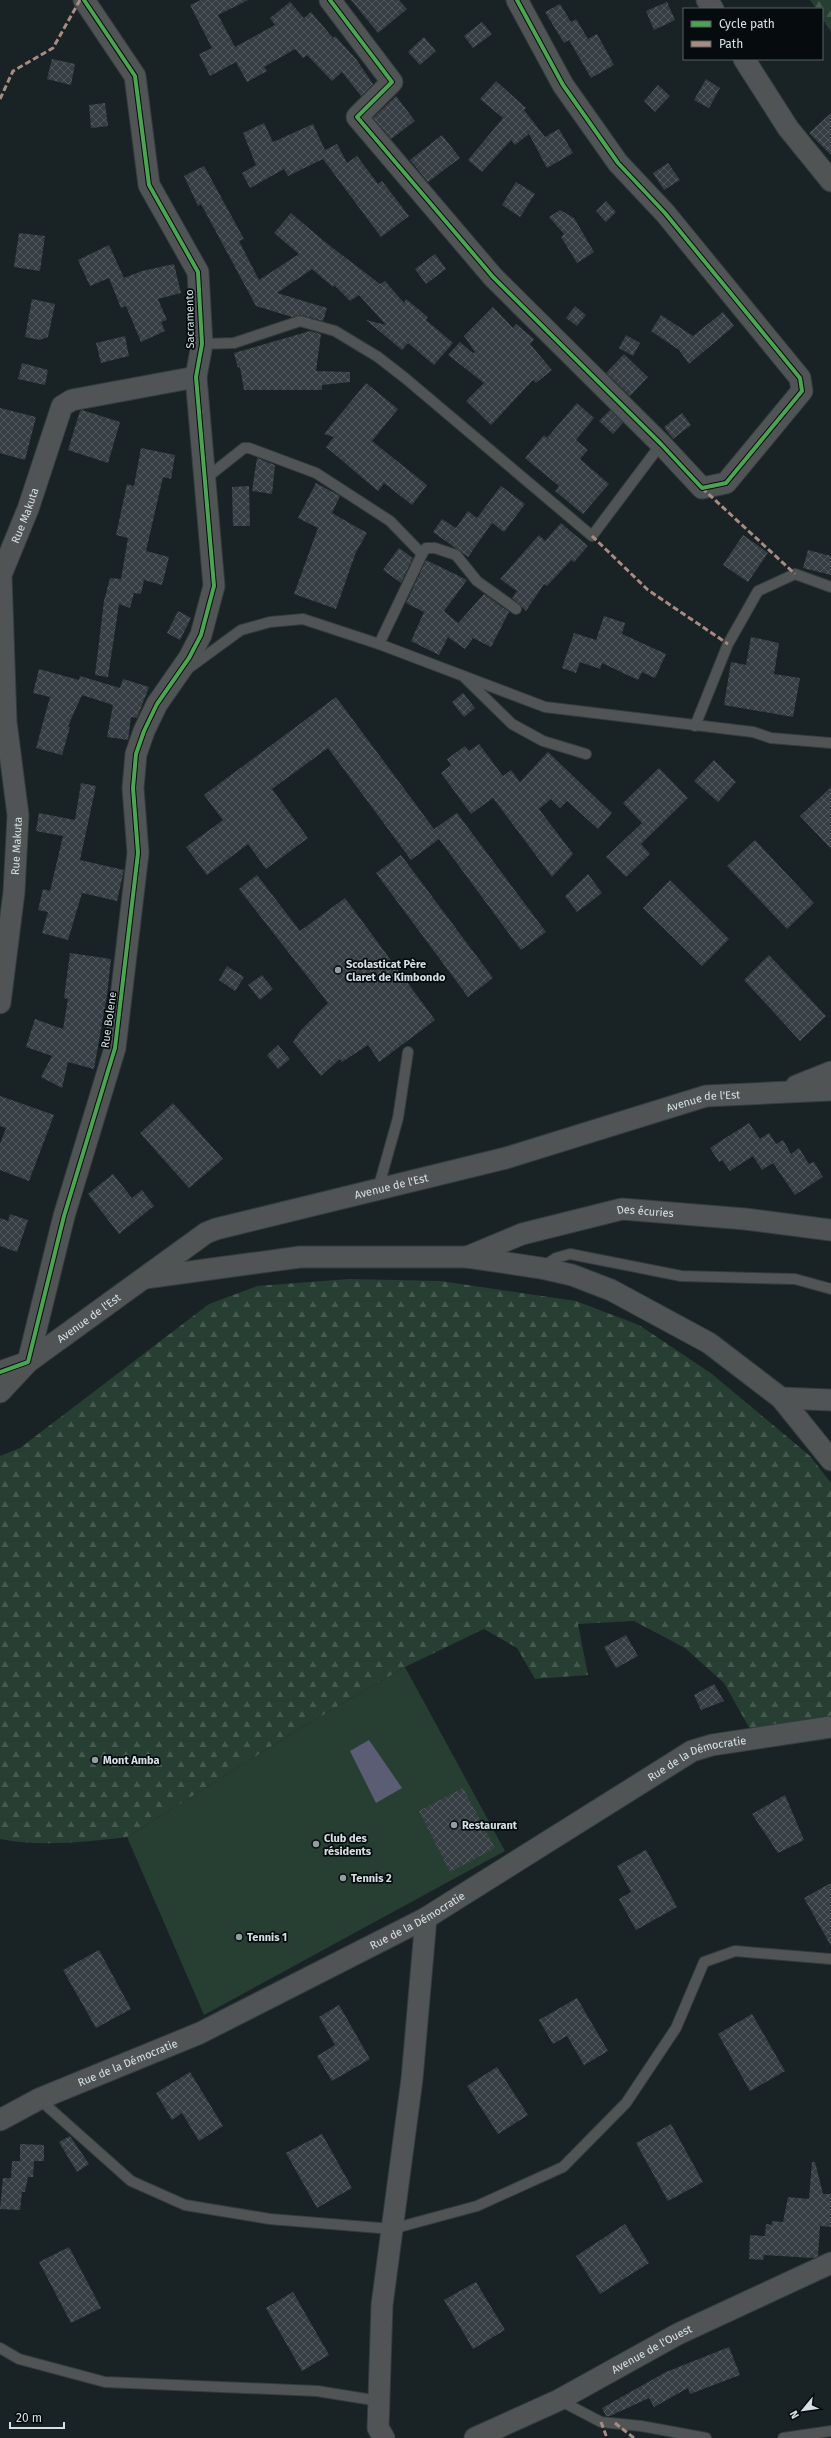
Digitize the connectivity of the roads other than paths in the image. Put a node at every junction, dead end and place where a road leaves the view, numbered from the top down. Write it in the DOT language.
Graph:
graph roads {
  1 [pos="84,0"];
  2 [pos="330,0"];
  3 [pos="517,0"];
  4 [pos="745,60"];
  5 [pos="831,181"];
  6 [pos="202,344"];
  7 [pos="196,377"];
  8 [pos="661,444"];
  9 [pos="203,481"];
  10 [pos="422,554"];
  11 [pos="831,587"];
  12 [pos="516,609"];
  13 [pos="379,644"];
  14 [pos="463,675"];
  15 [pos="173,680"];
  16 [pos="695,726"];
  17 [pos="831,743"];
  18 [pos="586,754"];
  19 [pos="0,1003"];
  20 [pos="408,1052"];
  21 [pos="831,1072"];
  22 [pos="831,1090"];
  23 [pos="782,1091"];
  24 [pos="378,1189"];
  25 [pos="831,1230"];
  26 [pos="467,1257"];
  27 [pos="542,1268"];
  28 [pos="142,1278"];
  29 [pos="831,1289"];
  30 [pos="28,1362"];
  31 [pos="0,1372"];
  32 [pos="0,1392"];
  33 [pos="781,1398"];
  34 [pos="831,1400"];
  35 [pos="831,1460"];
  36 [pos="831,1727"];
  37 [pos="426,1918"];
  38 [pos="831,1958"];
  39 [pos="39,2099"];
  40 [pos="0,2120"];
  41 [pos="392,2229"];
  42 [pos="831,2263"];
  43 [pos="0,2348"];
  44 [pos="559,2400"];
  45 [pos="379,2401"];
  46 [pos="831,2431"];
  47 [pos="384,2438"];
  48 [pos="475,2438"];
  49 [pos="706,2438"];
  50 [pos="783,2438"];
  1 -- 6 [label="street, Sacramento"];
  2 -- 8 [label="street"];
  3 -- 8 [label="street"];
  4 -- 5 [label="street"];
  6 -- 7 [label="street, Sacramento"];
  6 -- 8 [label="lane"];
  7 -- 9 [label="street, Sacramento"];
  7 -- 19 [label="street, Rue Makuta"];
  9 -- 10 [label="lane"];
  9 -- 15 [label="street, Sacramento"];
  10 -- 12 [label="lane"];
  10 -- 13 [label="lane"];
  11 -- 16 [label="lane"];
  13 -- 14 [label="lane"];
  13 -- 15 [label="lane"];
  14 -- 16 [label="lane"];
  14 -- 18 [label="lane"];
  15 -- 30 [label="street, Rue Bolene"];
  16 -- 17 [label="lane"];
  20 -- 24 [label="lane"];
  21 -- 23 [label="street"];
  22 -- 23 [label="street, Avenue de l'Est"];
  23 -- 24 [label="street, Avenue de l'Est"];
  24 -- 28 [label="street, Avenue de l'Est"];
  25 -- 26 [label="street, Des écuries"];
  26 -- 27 [label="street"];
  26 -- 28 [label="street"];
  27 -- 29 [label="lane"];
  27 -- 33 [label="street"];
  28 -- 30 [label="street, Avenue de l'Est"];
  30 -- 31 [label="street"];
  30 -- 32 [label="street, Avenue de l'Est"];
  33 -- 34 [label="street"];
  33 -- 35 [label="street"];
  36 -- 37 [label="street, Rue de la Démocratie"];
  37 -- 39 [label="street, Rue de la Démocratie"];
  37 -- 41 [label="street"];
  38 -- 41 [label="lane"];
  39 -- 40 [label="street, Rue de la Démocratie"];
  39 -- 41 [label="lane"];
  41 -- 45 [label="street"];
  42 -- 44 [label="street, Avenue de l'Ouest"];
  43 -- 45 [label="lane"];
  44 -- 48 [label="street, Avenue de l'Ouest"];
  44 -- 49 [label="lane"];
  45 -- 47 [label="street"];
  46 -- 50 [label="lane"];
}
